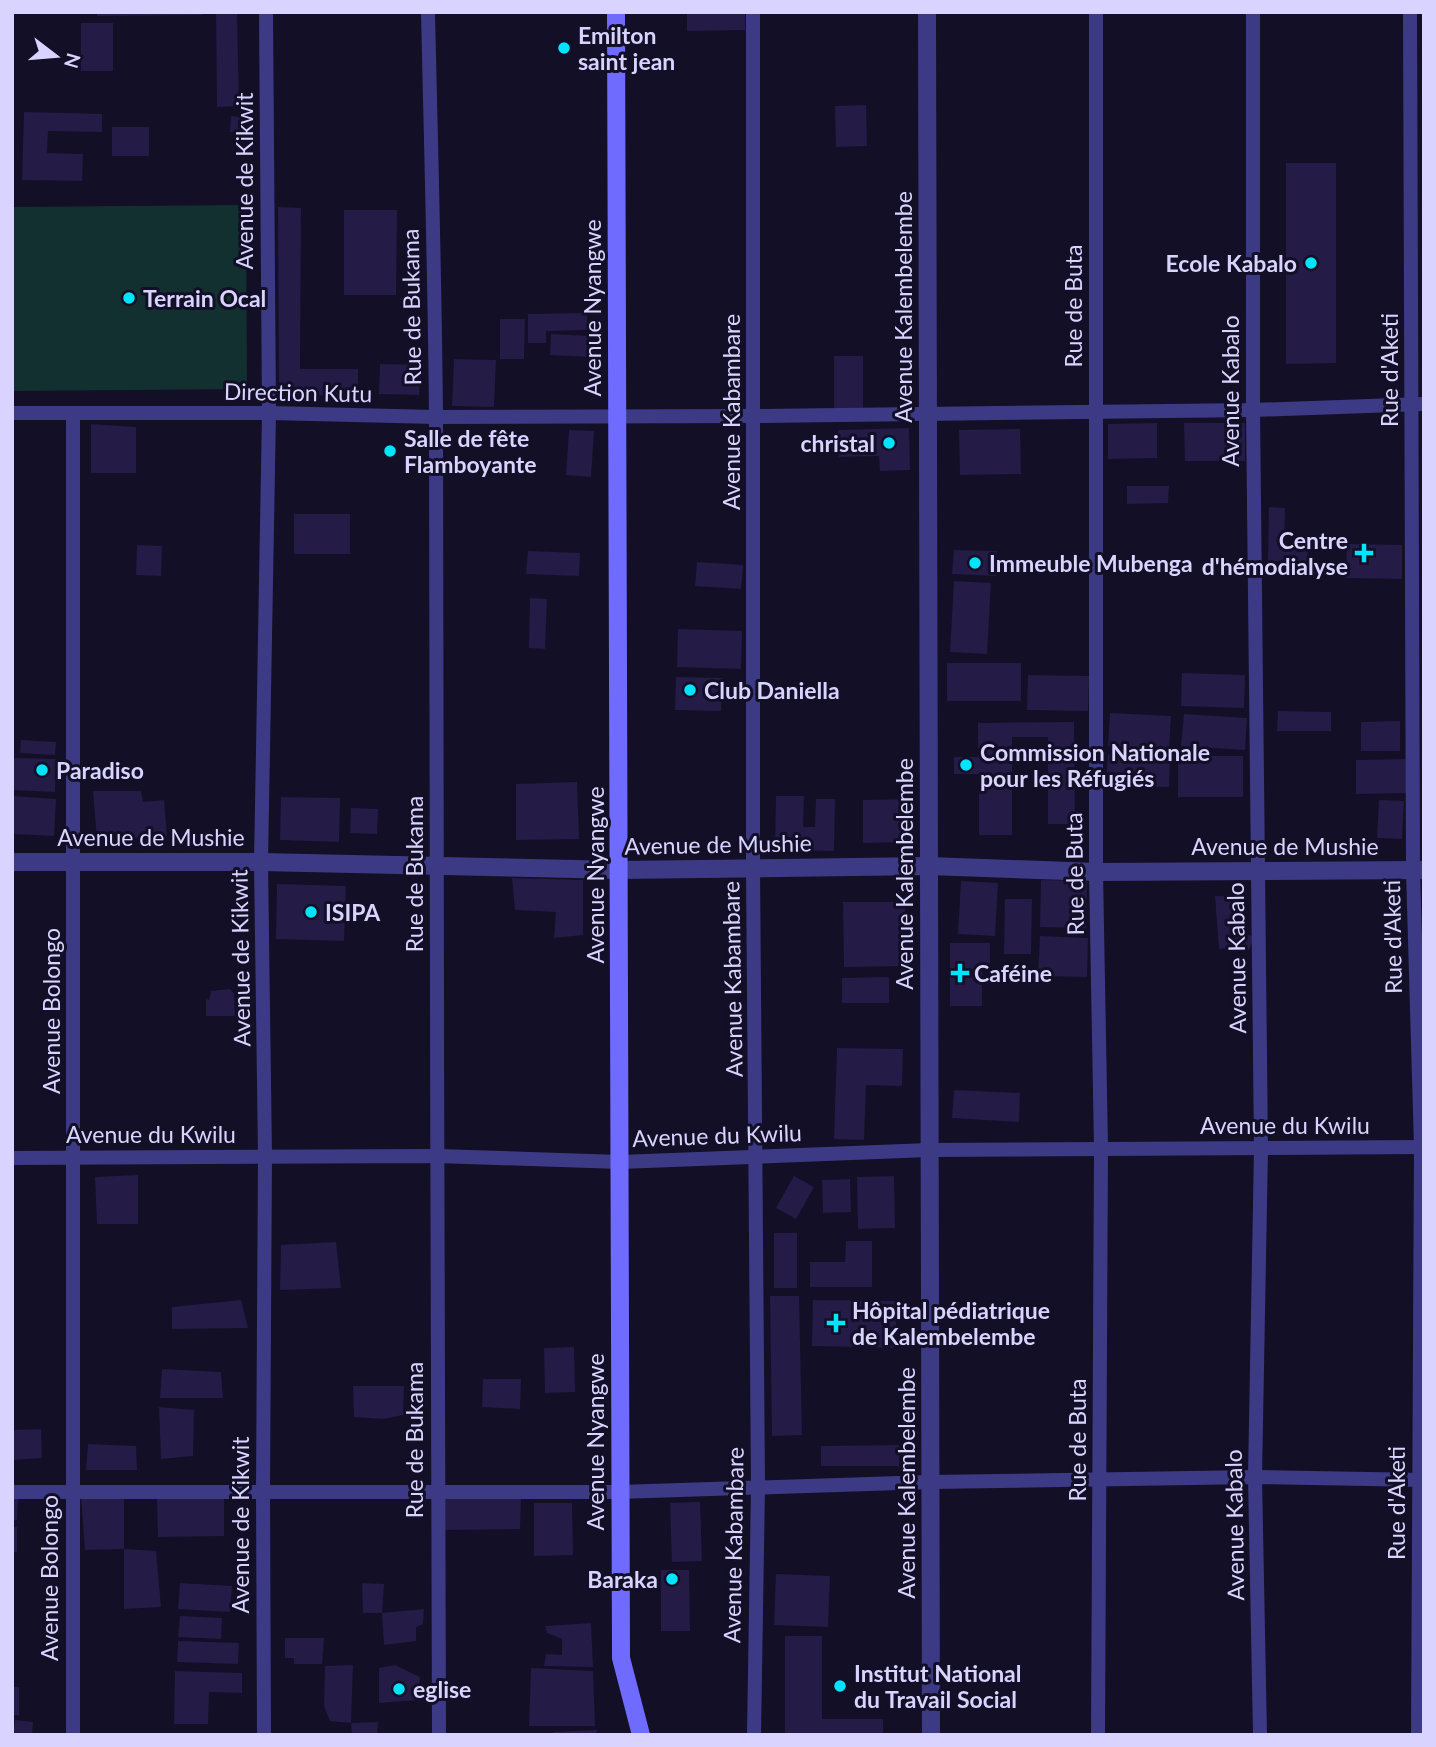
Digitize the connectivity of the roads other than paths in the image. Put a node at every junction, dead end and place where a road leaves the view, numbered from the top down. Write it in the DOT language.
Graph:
graph roads {
  1 [pos="266,12"];
  2 [pos="428,12"];
  3 [pos="616,12"];
  4 [pos="753,12"];
  5 [pos="927,12"];
  6 [pos="1096,12"];
  7 [pos="1253,12"];
  8 [pos="1410,12"];
  9 [pos="1418,404"];
  10 [pos="1253,410"];
  11 [pos="1095,412"];
  12 [pos="12,413"];
  13 [pos="269,413"];
  14 [pos="928,413"];
  15 [pos="73,414"];
  16 [pos="617,416"];
  17 [pos="754,416"];
  18 [pos="436,417"];
  19 [pos="12,862"];
  20 [pos="75,862"];
  21 [pos="261,863"];
  22 [pos="436,866"];
  23 [pos="929,866"];
  24 [pos="753,869"];
  25 [pos="619,870"];
  26 [pos="1419,870"];
  27 [pos="1258,871"];
  28 [pos="1096,872"];
  29 [pos="1422,1147"];
  30 [pos="1101,1148"];
  31 [pos="1261,1148"];
  32 [pos="929,1150"];
  33 [pos="264,1156"];
  34 [pos="438,1156"];
  35 [pos="757,1156"];
  36 [pos="12,1158"];
  37 [pos="72,1158"];
  38 [pos="620,1162"];
  39 [pos="1255,1477"];
  40 [pos="1100,1478"];
  41 [pos="1421,1480"];
  42 [pos="930,1482"];
  43 [pos="758,1486"];
  44 [pos="72,1491"];
  45 [pos="262,1491"];
  46 [pos="12,1492"];
  47 [pos="436,1492"];
  48 [pos="619,1492"];
  49 [pos="73,1735"];
  50 [pos="264,1735"];
  51 [pos="439,1735"];
  52 [pos="641,1735"];
  53 [pos="754,1735"];
  54 [pos="931,1735"];
  55 [pos="1098,1735"];
  56 [pos="1260,1735"];
  57 [pos="1418,1735"];
  1 -- 13 [label="street, Avenue de Kikwit"];
  2 -- 18 [label="street, Rue de Bukama"];
  3 -- 16 [label="main road, Avenue Nyangwe"];
  4 -- 17 [label="street, Avenue Kabambare"];
  5 -- 14 [label="street, Avenue Kalembelembe"];
  6 -- 11 [label="street, Rue de Buta"];
  7 -- 10 [label="street, Avenue Kabalo"];
  8 -- 9 [label="street, Rue d'Aketi"];
  9 -- 10 [label="street, Direction Kutu"];
  9 -- 26 [label="street, Rue d'Aketi"];
  10 -- 11 [label="street, Direction Kutu"];
  10 -- 27 [label="street, Avenue Kabalo"];
  11 -- 14 [label="street, Direction Kutu"];
  11 -- 28 [label="street, Rue de Buta"];
  12 -- 15 [label="street, Direction Kutu"];
  13 -- 15 [label="street, Direction Kutu"];
  13 -- 18 [label="street, Direction Kutu"];
  13 -- 21 [label="street, Avenue de Kikwit"];
  14 -- 17 [label="street, Direction Kutu"];
  14 -- 23 [label="street, Avenue Kalembelembe"];
  15 -- 20 [label="street, Avenue Bolongo"];
  16 -- 17 [label="street, Direction Kutu"];
  16 -- 18 [label="street, Direction Kutu"];
  16 -- 25 [label="main road, Avenue Nyangwe"];
  17 -- 24 [label="street, Avenue Kabambare"];
  18 -- 22 [label="street, Rue de Bukama"];
  19 -- 20 [label="street, Avenue de Mushie"];
  20 -- 21 [label="street, Avenue de Mushie"];
  20 -- 37 [label="street, Avenue Bolongo"];
  21 -- 22 [label="street, Avenue de Mushie"];
  21 -- 33 [label="street, Avenue de Kikwit"];
  22 -- 25 [label="street, Avenue de Mushie"];
  22 -- 34 [label="street, Rue de Bukama"];
  23 -- 24 [label="street, Avenue de Mushie"];
  23 -- 28 [label="street, Avenue de Mushie"];
  23 -- 32 [label="street, Avenue Kalembelembe"];
  24 -- 25 [label="street, Avenue de Mushie"];
  24 -- 35 [label="street, Avenue Kabambare"];
  25 -- 38 [label="main road, Avenue Nyangwe"];
  26 -- 27 [label="street, Avenue de Mushie"];
  26 -- 29 [label="street, Rue d'Aketi"];
  27 -- 28 [label="street, Avenue de Mushie"];
  27 -- 31 [label="street, Avenue Kabalo"];
  28 -- 30 [label="street, Rue de Buta"];
  29 -- 31 [label="street, Avenue du Kwilu"];
  29 -- 41 [label="street, Rue d'Aketi"];
  30 -- 31 [label="street, Avenue du Kwilu"];
  30 -- 32 [label="street, Avenue du Kwilu"];
  30 -- 40 [label="street, Rue de Buta"];
  31 -- 39 [label="street, Avenue Kabalo"];
  32 -- 35 [label="street, Avenue du Kwilu"];
  32 -- 42 [label="street, Avenue Kalembelembe"];
  33 -- 34 [label="street, Avenue du Kwilu"];
  33 -- 37 [label="street, Avenue du Kwilu"];
  33 -- 45 [label="street, Avenue de Kikwit"];
  34 -- 38 [label="street, Avenue du Kwilu"];
  34 -- 47 [label="street, Rue de Bukama"];
  35 -- 38 [label="street, Avenue du Kwilu"];
  35 -- 43 [label="street, Avenue Kabambare"];
  36 -- 37 [label="street, Avenue du Kwilu"];
  37 -- 44 [label="street, Avenue Bolongo"];
  38 -- 48 [label="main road, Avenue Nyangwe"];
  39 -- 40 [label="street"];
  39 -- 41 [label="street"];
  39 -- 56 [label="street, Avenue Kabalo"];
  40 -- 42 [label="street"];
  40 -- 55 [label="street, Rue de Buta"];
  41 -- 57 [label="street, Rue d'Aketi"];
  42 -- 43 [label="street"];
  42 -- 54 [label="street, Avenue Kalembelembe"];
  43 -- 48 [label="street"];
  43 -- 53 [label="street, Avenue Kabambare"];
  44 -- 45 [label="street"];
  44 -- 46 [label="street"];
  44 -- 49 [label="street, Avenue Bolongo"];
  45 -- 47 [label="street"];
  45 -- 50 [label="street, Avenue de Kikwit"];
  47 -- 48 [label="street"];
  47 -- 51 [label="street, Rue de Bukama"];
  48 -- 52 [label="main road, Avenue Nyangwe"];
}
